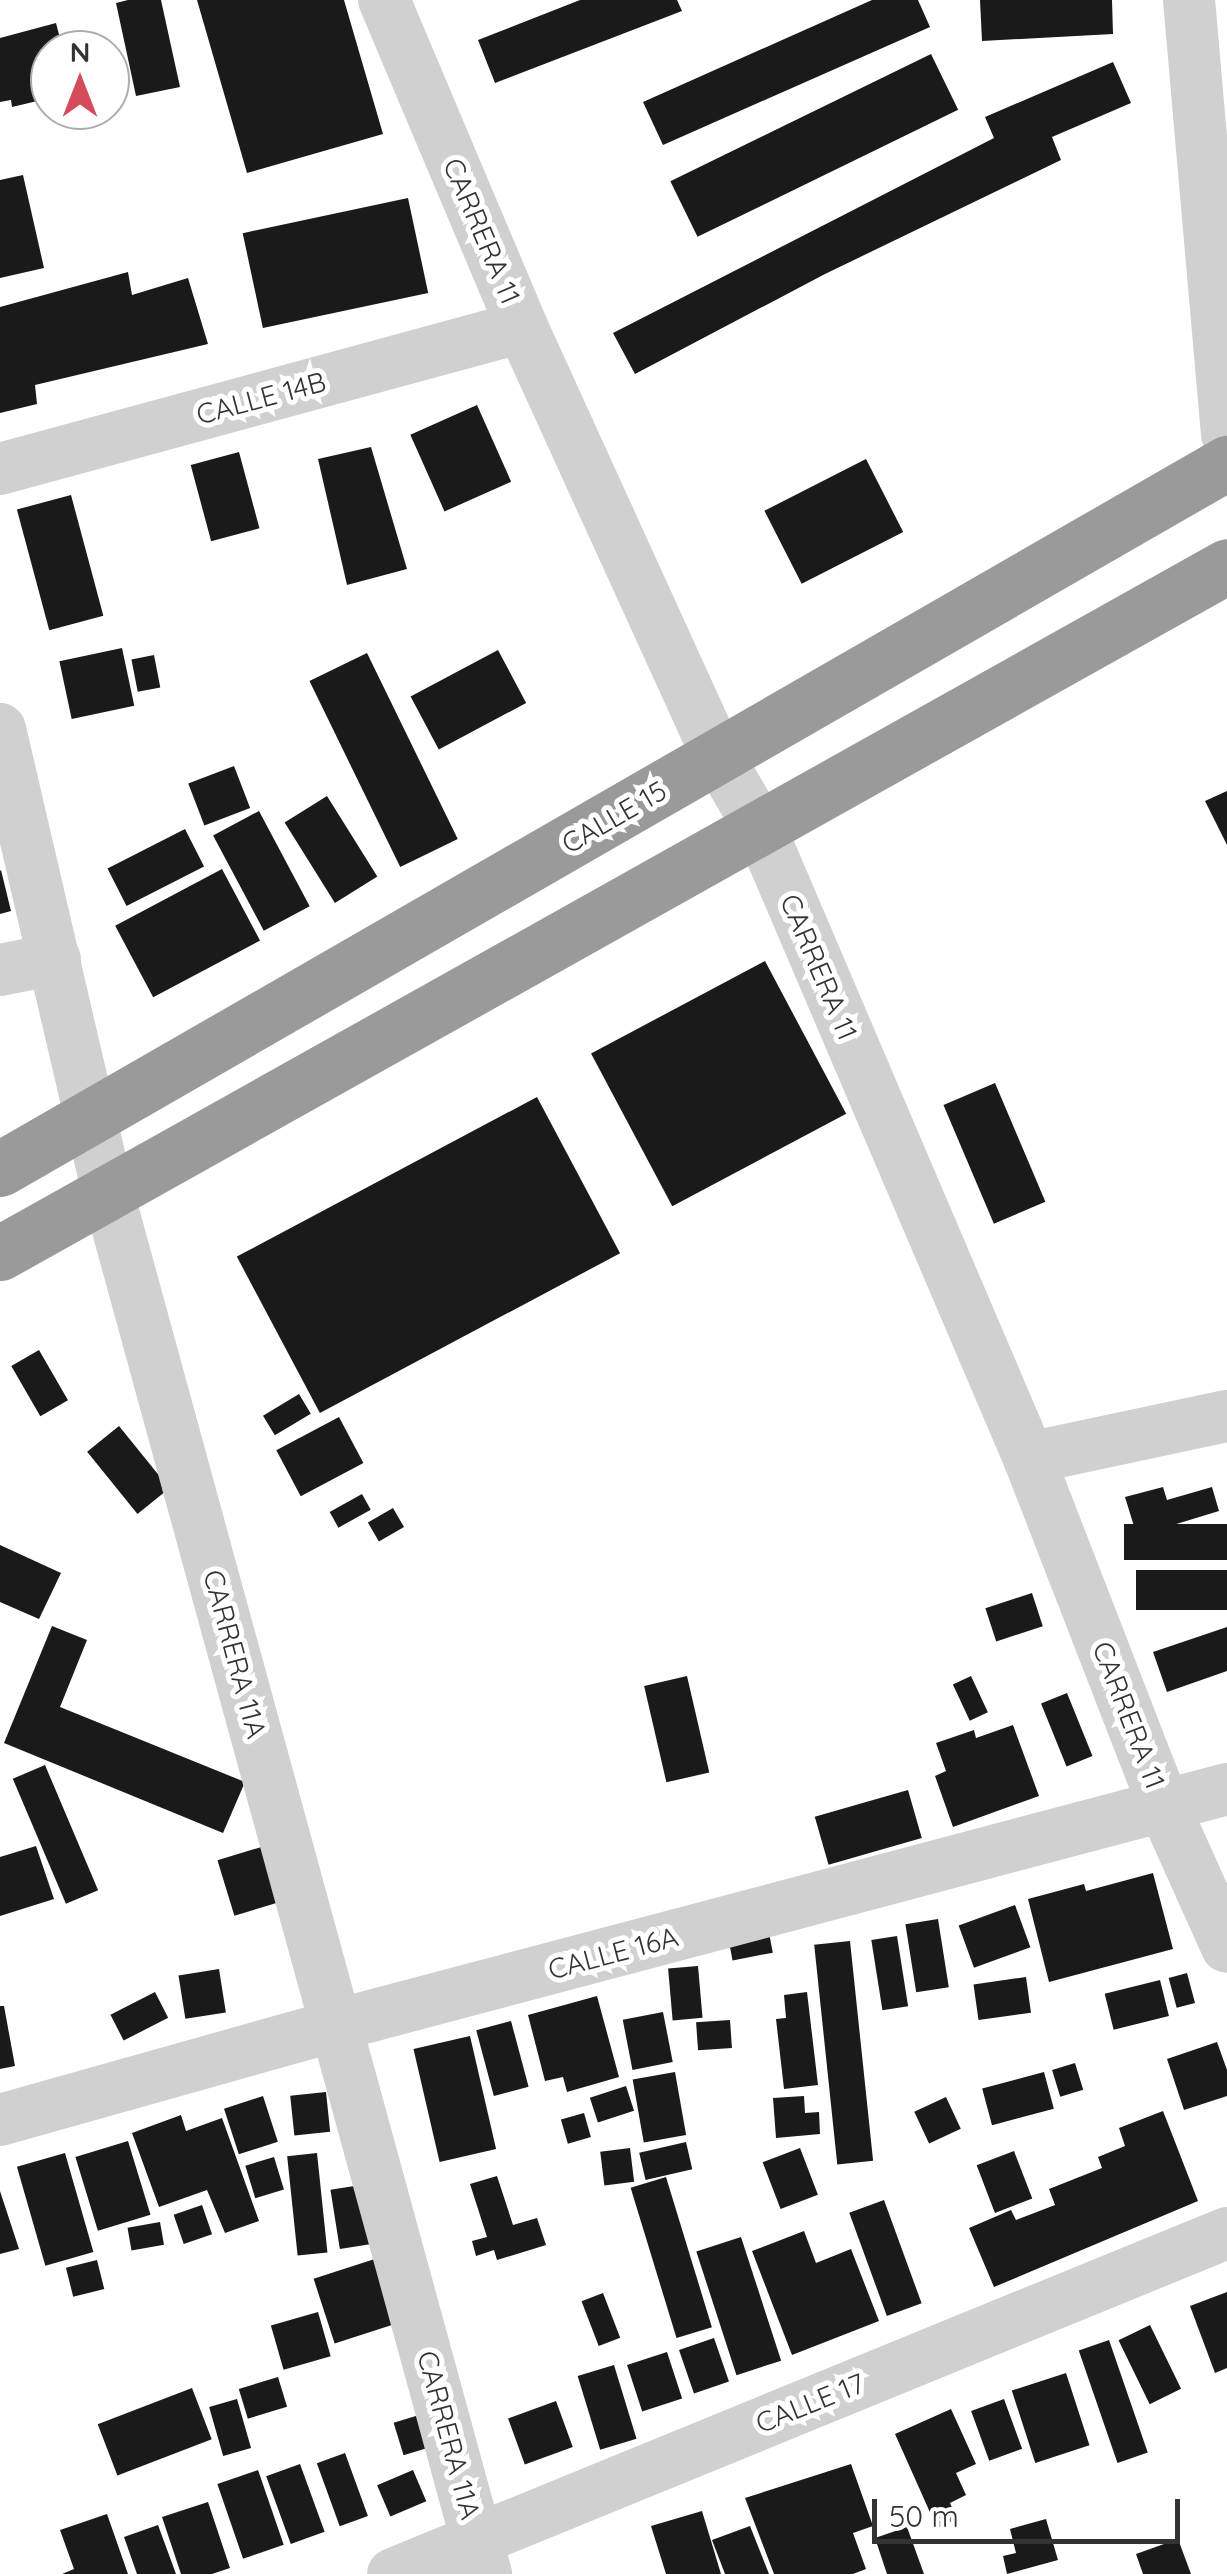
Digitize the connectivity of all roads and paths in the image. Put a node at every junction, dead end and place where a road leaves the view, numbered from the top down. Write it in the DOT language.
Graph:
graph roads {
  1 [pos="384,0"];
  2 [pos="1188,0"];
  3 [pos="522,326"];
  4 [pos="1227,434"];
  5 [pos="1227,464"];
  6 [pos="0,469"];
  7 [pos="1223,582"];
  8 [pos="0,730"];
  9 [pos="718,758"];
  10 [pos="761,830"];
  11 [pos="55,959"];
  12 [pos="0,970"];
  13 [pos="90,1119"];
  14 [pos="0,1169"];
  15 [pos="108,1193"];
  16 [pos="0,1252"];
  17 [pos="1227,1416"];
  18 [pos="1029,1458"];
  19 [pos="1227,1790"];
  20 [pos="1165,1809"];
  21 [pos="1227,1946"];
  22 [pos="337,2024"];
  23 [pos="0,2120"];
  24 [pos="1227,2233"];
  25 [pos="482,2557"];
  26 [pos="393,2574"];
  1 -- 3 [label="street, CARRERA 11"];
  2 -- 4 [label="street"];
  3 -- 6 [label="street, CALLE 14B"];
  3 -- 9 [label="street, CARRERA 11"];
  5 -- 9 [label="highway, CALLE 15"];
  7 -- 10 [label="highway"];
  8 -- 11 [label="street, CARRERA 11A"];
  9 -- 10 [label="street, CARRERA 11"];
  9 -- 13 [label="highway, CALLE 15"];
  10 -- 15 [label="highway"];
  10 -- 18 [label="street, CARRERA 11"];
  11 -- 12 [label="street"];
  11 -- 13 [label="street, CARRERA 11A"];
  13 -- 14 [label="highway, CALLE 15"];
  13 -- 15 [label="street, CARRERA 11A"];
  15 -- 16 [label="highway"];
  15 -- 22 [label="street, CARRERA 11A"];
  17 -- 18 [label="street"];
  18 -- 20 [label="street, CARRERA 11"];
  19 -- 20 [label="street, CALLE 16A"];
  20 -- 21 [label="street, CARRERA 11"];
  20 -- 22 [label="street, CALLE 16A"];
  22 -- 23 [label="street, CALLE 16A"];
  22 -- 25 [label="street, CARRERA 11A"];
  24 -- 25 [label="street, CALLE 17"];
  25 -- 26 [label="street, CALLE 17"];
}
